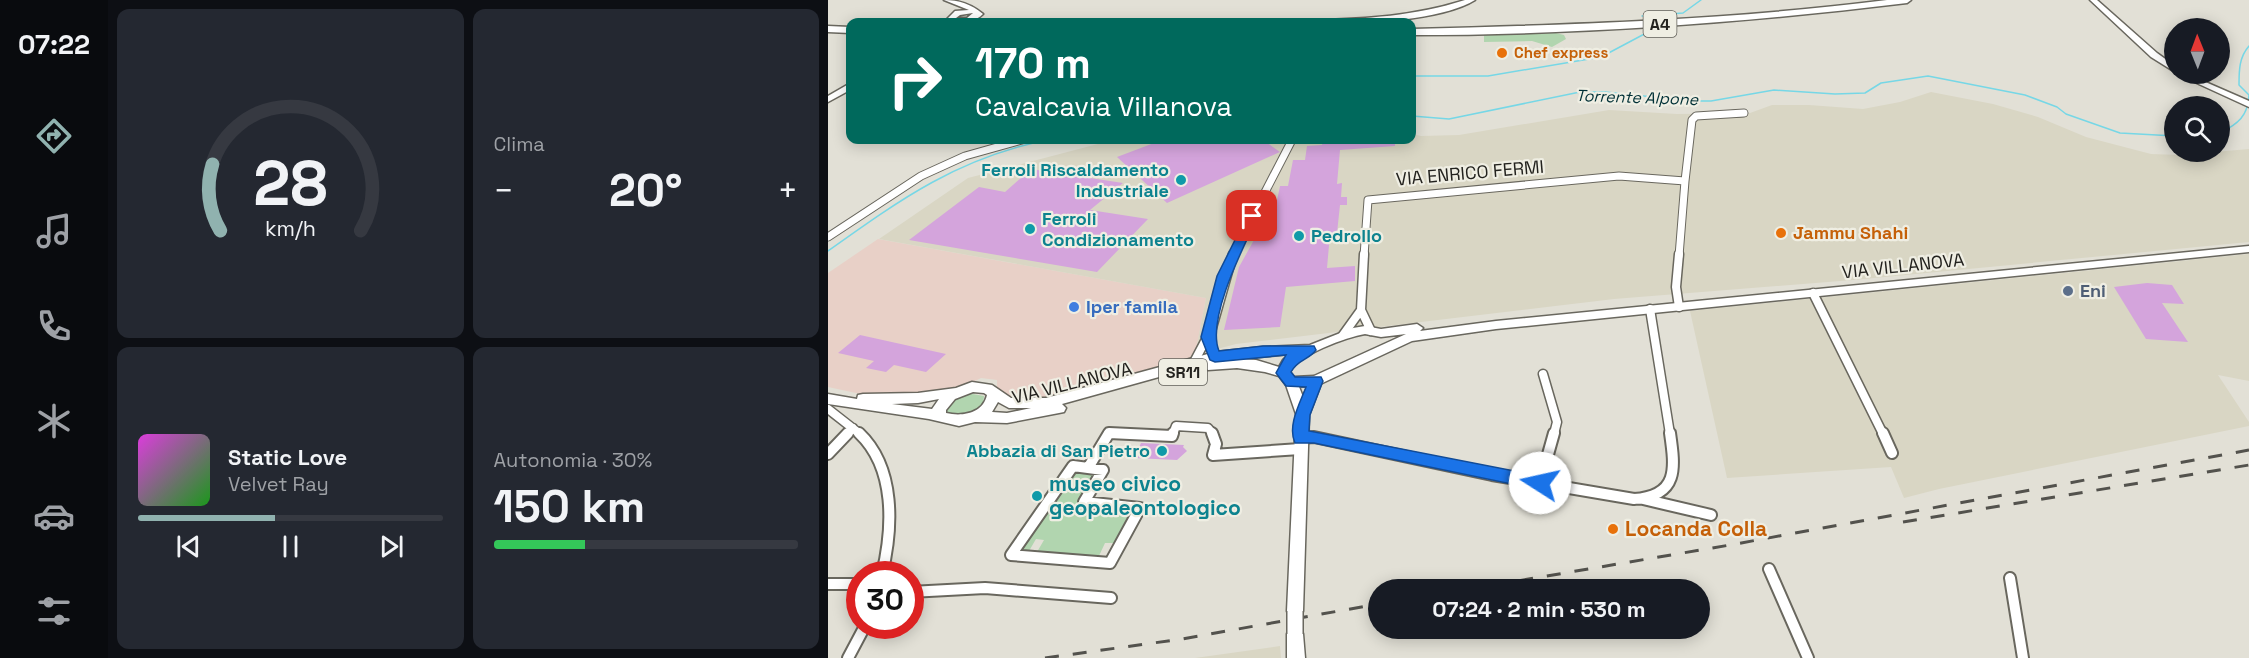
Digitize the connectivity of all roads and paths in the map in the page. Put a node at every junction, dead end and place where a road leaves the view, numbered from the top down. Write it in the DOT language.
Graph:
graph roads {
  1 [pos="946,0"];
  2 [pos="1472,0"];
  3 [pos="1870,0"];
  4 [pos="1907,0"];
  5 [pos="2093,0"];
  6 [pos="951,18"];
  7 [pos="978,18"];
  8 [pos="1414,18"];
  9 [pos="1686,23"];
  10 [pos="1416,27"];
  11 [pos="828,28"];
  12 [pos="846,30"];
  13 [pos="1497,30"];
  14 [pos="1416,32"];
  15 [pos="1635,32"];
  16 [pos="828,34"];
  17 [pos="1568,34"];
  18 [pos="846,35"];
  19 [pos="2164,62"];
  20 [pos="2204,84"];
  21 [pos="846,91"];
  22 [pos="828,100"];
  23 [pos="2249,104"];
  24 [pos="1744,113"];
  25 [pos="1008,144"];
  26 [pos="1290,144"];
  27 [pos="1685,181"];
  28 [pos="828,237"];
  29 [pos="2249,249"];
  30 [pos="1813,293"];
  31 [pos="1679,307"];
  32 [pos="1650,309"];
  33 [pos="1361,310"];
  34 [pos="1496,325"];
  35 [pos="1373,332"];
  36 [pos="1343,335"];
  37 [pos="1208,337"];
  38 [pos="1309,350"];
  39 [pos="1378,352"];
  40 [pos="1215,357"];
  41 [pos="1194,362"];
  42 [pos="1543,374"];
  43 [pos="1287,378"];
  44 [pos="1316,381"];
  45 [pos="828,391"];
  46 [pos="957,391"];
  47 [pos="994,395"];
  48 [pos="828,399"];
  49 [pos="852,404"];
  50 [pos="828,409"];
  51 [pos="1302,415"];
  52 [pos="939,416"];
  53 [pos="975,417"];
  54 [pos="843,419"];
  55 [pos="853,428"];
  56 [pos="1301,444"];
  57 [pos="1892,453"];
  58 [pos="828,454"];
  59 [pos="1088,468"];
  60 [pos="1540,483"];
  61 [pos="1643,499"];
  62 [pos="1711,515"];
  63 [pos="884,561"];
  64 [pos="1769,569"];
  65 [pos="2010,578"];
  66 [pos="828,584"];
  67 [pos="846,584"];
  68 [pos="924,591"];
  69 [pos="1111,598"];
  70 [pos="858,639"];
  71 [pos="848,658"];
  72 [pos="1296,658"];
  73 [pos="1808,658"];
  74 [pos="2023,658"];
  1 -- 6 [label="main road"];
  1 -- 7 [label="main road"];
  2 -- 8 [label="main road"];
  3 -- 10 [label="highway, A4"];
  4 -- 9 [label="highway, A4"];
  5 -- 19 [label="main road"];
  9 -- 13 [label="highway, A4"];
  9 -- 15 [label="highway"];
  11 -- 12 [label="highway"];
  13 -- 14 [label="highway, A4"];
  13 -- 17 [label="highway"];
  16 -- 18 [label="highway"];
  20 -- 23 [label="main road"];
  21 -- 22 [label="main road"];
  24 -- 27 [label="street"];
  25 -- 28 [label="street"];
  26 -- 37 [label="street"];
  27 -- 31 [label="street"];
  27 -- 33 [label="street, VIA ENRICO FERMI"];
  29 -- 30 [label="main road, VIA VILLANOVA"];
  30 -- 31 [label="main road, VIA VILLANOVA"];
  30 -- 57 [label="street"];
  31 -- 32 [label="main road, VIA VILLANOVA"];
  32 -- 34 [label="main road, VIA VILLANOVA"];
  32 -- 61 [label="street"];
  33 -- 35 [label="street, VIA ENRICO FERMI"];
  33 -- 36 [label="street"];
  34 -- 35 [label="main road, VIA VILLANOVA"];
  34 -- 39 [label="main road, VIA VILLANOVA"];
  35 -- 36 [label="main road, VIA VILLANOVA"];
  35 -- 39 [label="main road"];
  36 -- 38 [label="main road, VIA VILLANOVA"];
  37 -- 40 [label="street"];
  37 -- 41 [label="street"];
  38 -- 40 [label="main road, VIA VILLANOVA / SR11"];
  38 -- 43 [label="main road"];
  39 -- 44 [label="main road, VIA VILLANOVA"];
  40 -- 41 [label="main road, VIA VILLANOVA / SR11"];
  41 -- 47 [label="main road, VIA VILLANOVA / SR11"];
  42 -- 60 [label="street"];
  43 -- 44 [label="main road, VIA VILLANOVA"];
  43 -- 51 [label="main road"];
  43 -- 53 [label="main road, VIA VILLANOVA / SR11"];
  44 -- 51 [label="main road"];
  45 -- 46 [label="main road, SR11"];
  46 -- 47 [label="main road, SR11"];
  46 -- 52 [label="main road"];
  47 -- 53 [label="main road"];
  48 -- 49 [label="main road, SR11"];
  49 -- 52 [label="main road, SR11"];
  49 -- 54 [label="street"];
  50 -- 54 [label="street"];
  51 -- 56 [label="main road"];
  52 -- 53 [label="main road, SR11"];
  54 -- 55 [label="street"];
  55 -- 58 [label="street"];
  55 -- 63 [label="street"];
  56 -- 59 [label="street"];
  56 -- 60 [label="street"];
  56 -- 72 [label="main road, bridge"];
  59 -- 59 [label="street"];
  60 -- 61 [label="street"];
  61 -- 62 [label="street"];
  64 -- 73 [label="street"];
  65 -- 74 [label="street"];
  66 -- 67 [label="street"];
  68 -- 69 [label="street"];
  70 -- 71 [label="street"];
}
